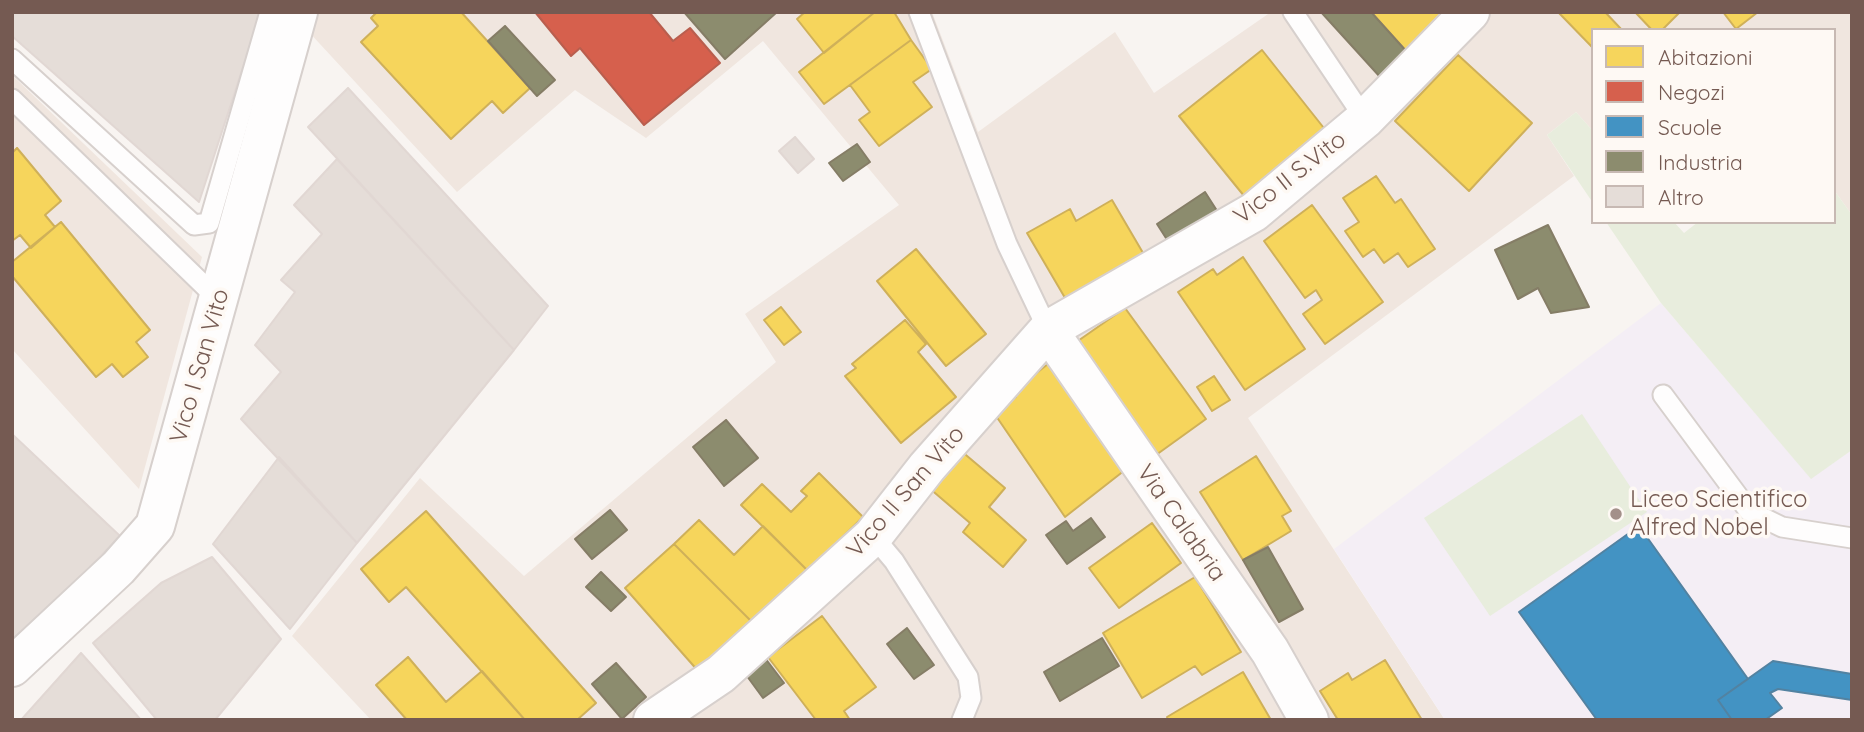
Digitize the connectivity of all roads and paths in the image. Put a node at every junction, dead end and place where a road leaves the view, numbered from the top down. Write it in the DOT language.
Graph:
graph roads {
  1 [pos="270,12"];
  2 [pos="298,12"];
  3 [pos="919,12"];
  4 [pos="1293,12"];
  5 [pos="1470,12"];
  6 [pos="12,59"];
  7 [pos="12,99"];
  8 [pos="1365,119"];
  9 [pos="219,300"];
  10 [pos="1048,330"];
  11 [pos="1663,394"];
  12 [pos="873,536"];
  13 [pos="1852,538"];
  14 [pos="12,667"];
  15 [pos="653,720"];
  16 [pos="962,720"];
  17 [pos="1309,720"];
  1 -- 6 [label="lane"];
  2 -- 9 [label="street, Vico I San Vito"];
  3 -- 10 [label="lane"];
  4 -- 8 [label="lane"];
  5 -- 8 [label="street, Vico II S.Vito"];
  7 -- 9 [label="lane"];
  8 -- 10 [label="street, Vico II S.Vito"];
  9 -- 14 [label="street, Vico I San Vito"];
  10 -- 12 [label="street, Vico II San Vito"];
  10 -- 17 [label="street, Via Calabria"];
  11 -- 13 [label="lane"];
  12 -- 15 [label="street, Vico II San Vito"];
  12 -- 16 [label="lane"];
}
